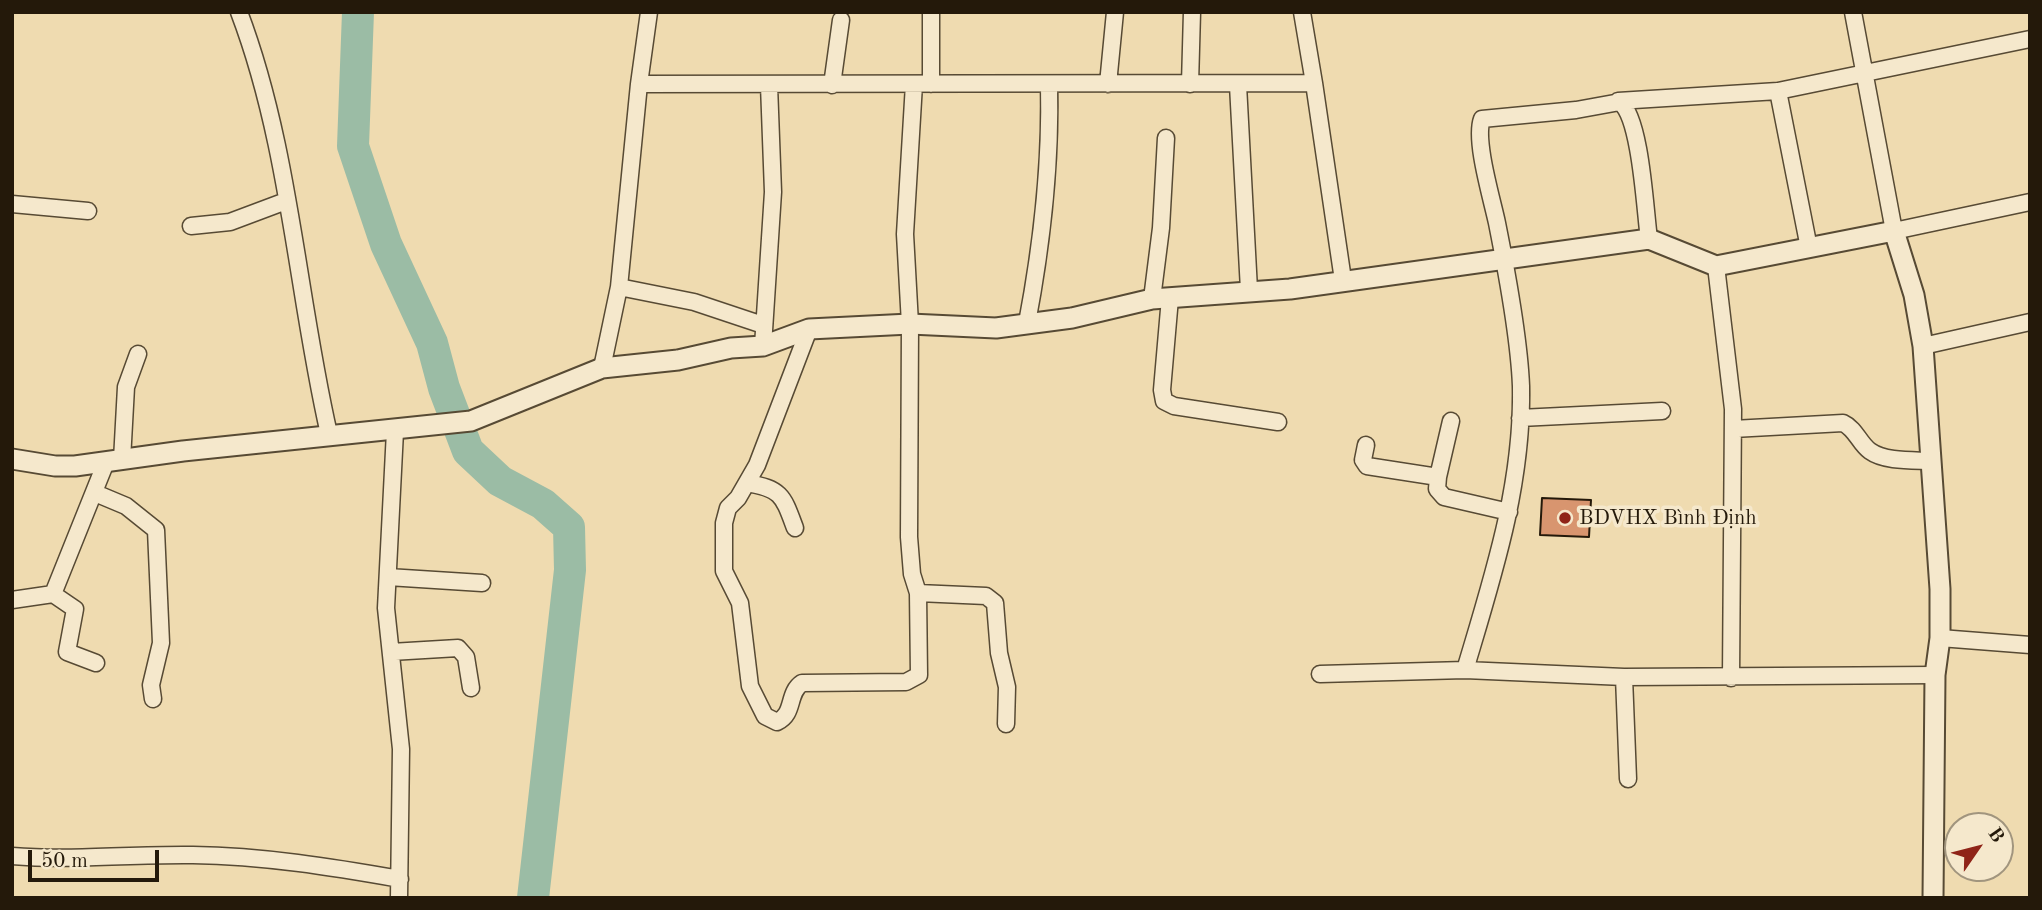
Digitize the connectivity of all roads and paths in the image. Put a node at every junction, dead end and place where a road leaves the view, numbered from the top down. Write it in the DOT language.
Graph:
graph roads {
  1 [pos="239,12"];
  2 [pos="649,12"];
  3 [pos="931,12"];
  4 [pos="1115,12"];
  5 [pos="1192,12"];
  6 [pos="1302,12"];
  7 [pos="1853,12"];
  8 [pos="841,20"];
  9 [pos="2030,39"];
  10 [pos="1863,75"];
  11 [pos="639,83"];
  12 [pos="1314,83"];
  13 [pos="914,84"];
  14 [pos="1108,84"];
  15 [pos="1190,84"];
  16 [pos="769,85"];
  17 [pos="832,85"];
  18 [pos="931,85"];
  19 [pos="1049,85"];
  20 [pos="1238,85"];
  21 [pos="1778,91"];
  22 [pos="1618,101"];
  23 [pos="1166,138"];
  24 [pos="286,201"];
  25 [pos="2030,202"];
  26 [pos="12,204"];
  27 [pos="88,211"];
  28 [pos="191,226"];
  29 [pos="1894,231"];
  30 [pos="1649,239"];
  31 [pos="1809,248"];
  32 [pos="1503,258"];
  33 [pos="1716,266"];
  34 [pos="1343,280"];
  35 [pos="619,288"];
  36 [pos="1249,290"];
  37 [pos="1161,299"];
  38 [pos="2030,322"];
  39 [pos="1027,323"];
  40 [pos="910,324"];
  41 [pos="763,325"];
  42 [pos="809,329"];
  43 [pos="763,346"];
  44 [pos="1923,346"];
  45 [pos="138,354"];
  46 [pos="602,368"];
  47 [pos="1662,411"];
  48 [pos="1520,418"];
  49 [pos="1451,421"];
  50 [pos="1278,422"];
  51 [pos="1732,429"];
  52 [pos="395,431"];
  53 [pos="329,434"];
  54 [pos="1366,445"];
  55 [pos="12,459"];
  56 [pos="114,461"];
  57 [pos="1932,461"];
  58 [pos="1438,477"];
  59 [pos="747,484"];
  60 [pos="95,493"];
  61 [pos="1509,512"];
  62 [pos="795,528"];
  63 [pos="388,577"];
  64 [pos="482,583"];
  65 [pos="918,593"];
  66 [pos="53,594"];
  67 [pos="12,600"];
  68 [pos="1940,639"];
  69 [pos="2030,645"];
  70 [pos="391,652"];
  71 [pos="96,663"];
  72 [pos="1465,670"];
  73 [pos="1320,674"];
  74 [pos="1935,675"];
  75 [pos="1624,677"];
  76 [pos="1731,678"];
  77 [pos="471,688"];
  78 [pos="153,699"];
  79 [pos="1006,724"];
  80 [pos="1628,779"];
  81 [pos="12,856"];
  82 [pos="400,880"];
  83 [pos="399,898"];
  84 [pos="1933,898"];
  1 -- 24 [label="street"];
  2 -- 11 [label="street"];
  3 -- 18 [label="street"];
  4 -- 14 [label="street"];
  5 -- 15 [label="street"];
  6 -- 12 [label="street"];
  7 -- 10 [label="street"];
  8 -- 17 [label="street"];
  9 -- 10 [label="street"];
  10 -- 21 [label="street"];
  10 -- 29 [label="street"];
  11 -- 16 [label="street"];
  11 -- 35 [label="street"];
  12 -- 20 [label="street"];
  12 -- 34 [label="street"];
  13 -- 17 [label="street"];
  13 -- 18 [label="street"];
  13 -- 40 [label="street"];
  14 -- 15 [label="street"];
  14 -- 19 [label="street"];
  15 -- 20 [label="street"];
  16 -- 17 [label="street"];
  16 -- 41 [label="street"];
  18 -- 19 [label="street"];
  19 -- 39 [label="street"];
  20 -- 36 [label="street"];
  21 -- 22 [label="street"];
  21 -- 31 [label="street"];
  22 -- 30 [label="street"];
  22 -- 32 [label="street"];
  23 -- 37 [label="street"];
  24 -- 28 [label="street"];
  24 -- 53 [label="street"];
  25 -- 29 [label="street"];
  26 -- 27 [label="street"];
  29 -- 31 [label="street"];
  29 -- 44 [label="street"];
  30 -- 32 [label="street"];
  30 -- 33 [label="street"];
  31 -- 33 [label="street"];
  32 -- 34 [label="street"];
  32 -- 48 [label="street"];
  33 -- 51 [label="street"];
  34 -- 36 [label="street"];
  35 -- 41 [label="street"];
  35 -- 46 [label="street"];
  36 -- 37 [label="street"];
  37 -- 39 [label="street"];
  37 -- 50 [label="street"];
  38 -- 44 [label="street"];
  39 -- 40 [label="street"];
  40 -- 42 [label="street"];
  40 -- 65 [label="street"];
  41 -- 43 [label="street"];
  42 -- 43 [label="street"];
  42 -- 59 [label="street"];
  43 -- 46 [label="street"];
  44 -- 57 [label="street"];
  45 -- 56 [label="street"];
  46 -- 52 [label="street"];
  47 -- 48 [label="street"];
  48 -- 61 [label="street"];
  49 -- 58 [label="street"];
  51 -- 57 [label="street"];
  51 -- 76 [label="street"];
  52 -- 53 [label="street"];
  52 -- 63 [label="street"];
  53 -- 56 [label="street"];
  54 -- 58 [label="street"];
  55 -- 56 [label="street"];
  56 -- 60 [label="street"];
  57 -- 68 [label="street"];
  58 -- 61 [label="street"];
  59 -- 62 [label="street"];
  59 -- 65 [label="street"];
  60 -- 66 [label="street"];
  60 -- 78 [label="street"];
  61 -- 72 [label="street"];
  63 -- 64 [label="street"];
  63 -- 70 [label="street"];
  65 -- 79 [label="street"];
  66 -- 67 [label="street"];
  66 -- 71 [label="street"];
  68 -- 69 [label="street"];
  68 -- 74 [label="street"];
  70 -- 77 [label="street"];
  70 -- 82 [label="street"];
  72 -- 73 [label="street"];
  72 -- 75 [label="street"];
  74 -- 76 [label="street"];
  74 -- 84 [label="street"];
  75 -- 76 [label="street"];
  75 -- 80 [label="street"];
  81 -- 82 [label="street"];
  82 -- 83 [label="street"];
}
